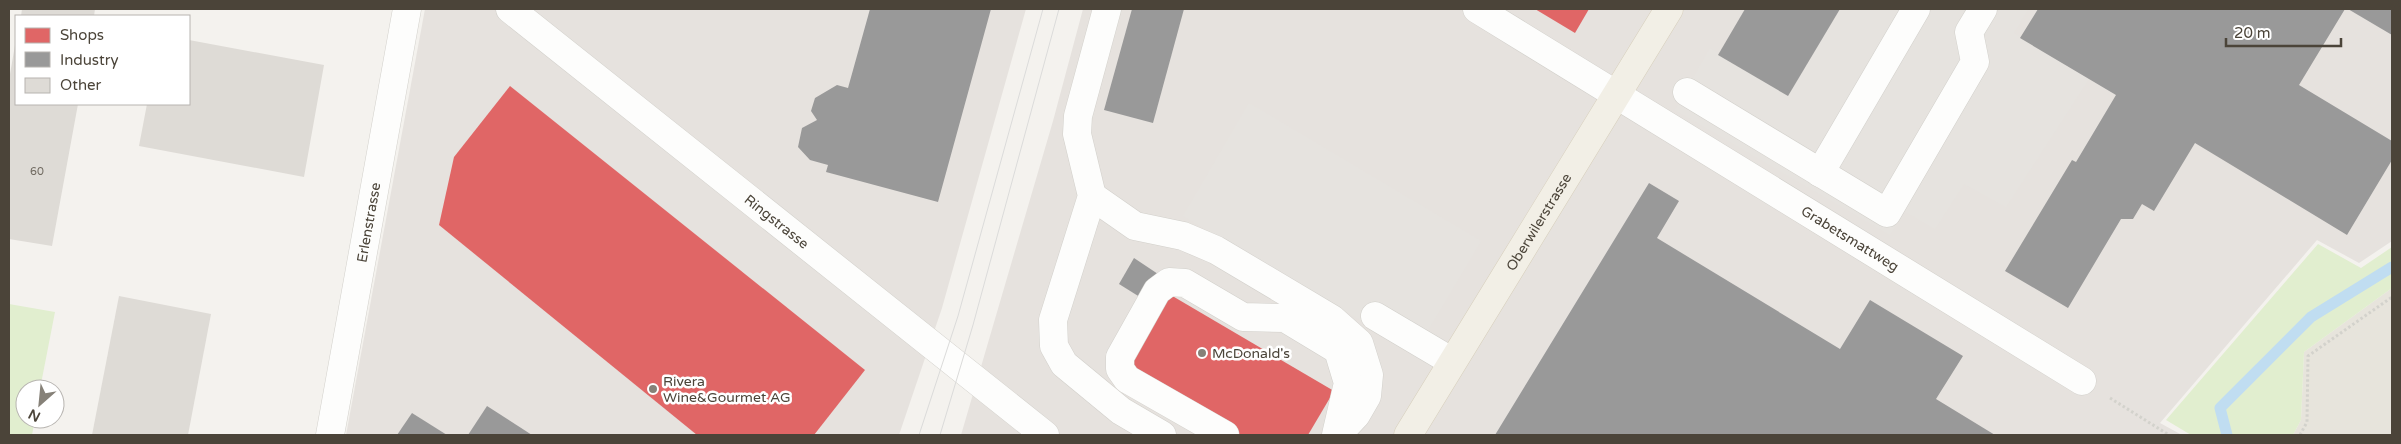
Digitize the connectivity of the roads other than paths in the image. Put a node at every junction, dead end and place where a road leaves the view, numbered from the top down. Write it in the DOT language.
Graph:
graph roads {
  1 [pos="407,9"];
  2 [pos="510,9"];
  3 [pos="1107,9"];
  4 [pos="1669,9"];
  5 [pos="1916,9"];
  6 [pos="1983,9"];
  7 [pos="1494,13"];
  8 [pos="1688,92"];
  9 [pos="1618,93"];
  10 [pos="1820,172"];
  11 [pos="1853,192"];
  12 [pos="1092,196"];
  13 [pos="1832,226"];
  14 [pos="1375,316"];
  15 [pos="1452,361"];
  16 [pos="2082,381"];
  17 [pos="330,435"];
  18 [pos="1044,435"];
  19 [pos="1162,435"];
  20 [pos="1225,435"];
  21 [pos="1336,435"];
  22 [pos="1408,435"];
  1 -- 17 [label="street, Erlenstrasse"];
  2 -- 18 [label="street, Ringstrasse"];
  3 -- 12 [label="street"];
  4 -- 9 [label="main road, Oberwilerstrasse"];
  5 -- 10 [label="street"];
  6 -- 11 [label="street"];
  7 -- 9 [label="street, Grabetsmattweg"];
  8 -- 10 [label="street"];
  9 -- 13 [label="street, Grabetsmattweg"];
  9 -- 15 [label="main road, Oberwilerstrasse"];
  10 -- 11 [label="street"];
  11 -- 13 [label="street"];
  12 -- 19 [label="street"];
  12 -- 21 [label="street"];
  13 -- 16 [label="street, Grabetsmattweg"];
  14 -- 15 [label="street"];
  15 -- 22 [label="main road, Oberwilerstrasse"];
  20 -- 21 [label="street"];
}
